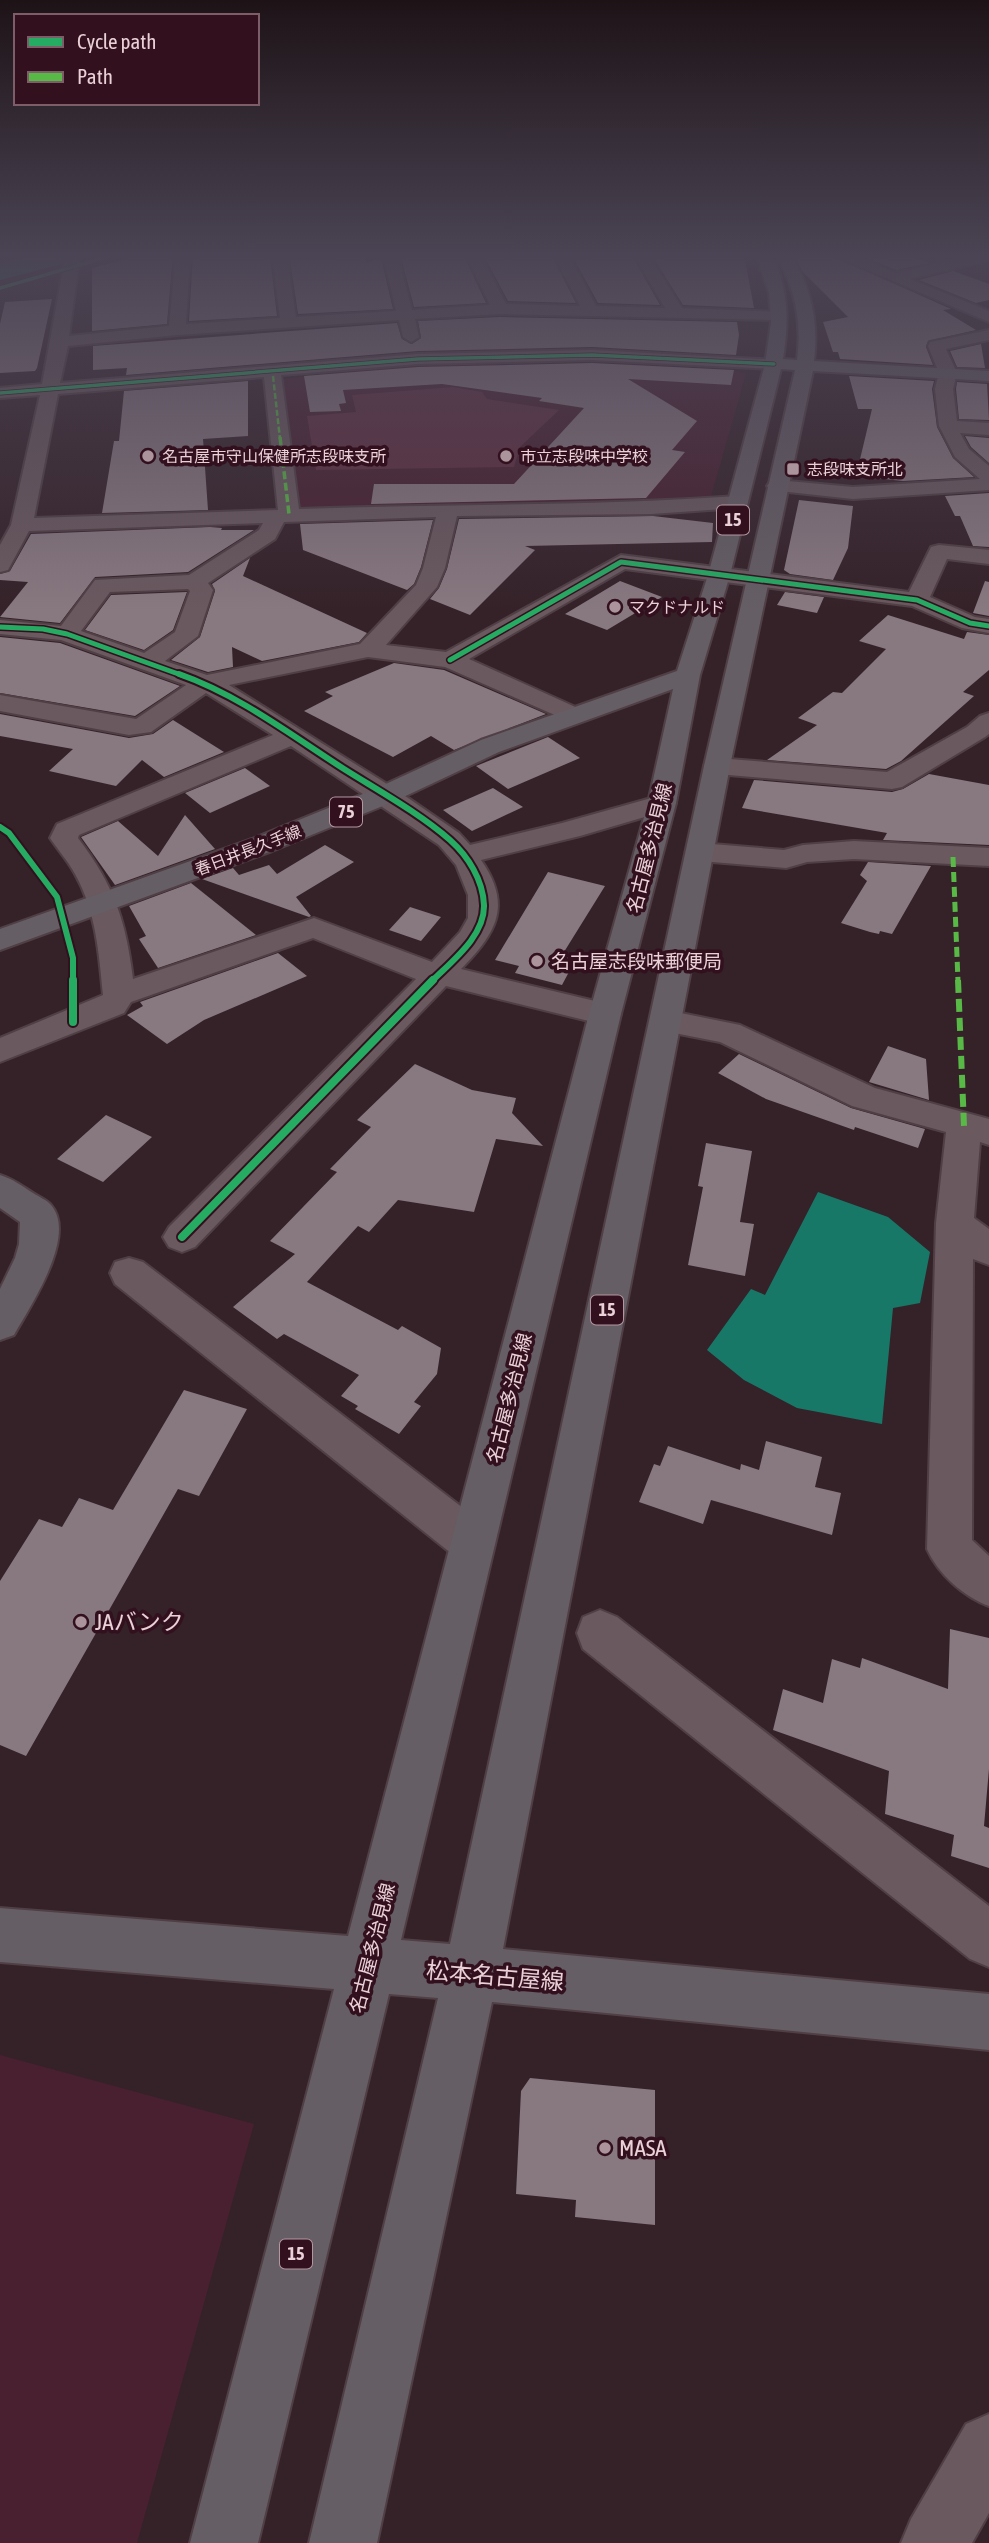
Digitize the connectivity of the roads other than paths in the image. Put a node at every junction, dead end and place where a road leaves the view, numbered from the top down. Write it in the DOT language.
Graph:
graph roads {
  1 [pos="53,373"];
  2 [pos="244,373"];
  3 [pos="772,373"];
  4 [pos="803,373"];
  5 [pos="941,373"];
  6 [pos="948,373"];
  7 [pos="273,376"];
  8 [pos="989,376"];
  9 [pos="50,388"];
  10 [pos="0,393"];
  11 [pos="948,426"];
  12 [pos="989,429"];
  13 [pos="989,475"];
  14 [pos="989,484"];
  15 [pos="777,486"];
  16 [pos="738,502"];
  17 [pos="448,510"];
  18 [pos="283,515"];
  19 [pos="22,525"];
  20 [pos="989,557"];
  21 [pos="0,565"];
  22 [pos="719,575"];
  23 [pos="759,579"];
  24 [pos="194,582"];
  25 [pos="917,600"];
  26 [pos="989,626"];
  27 [pos="0,627"];
  28 [pos="67,634"];
  29 [pos="368,650"];
  30 [pos="450,660"];
  31 [pos="148,661"];
  32 [pos="688,675"];
  33 [pos="205,683"];
  34 [pos="0,704"];
  35 [pos="573,716"];
  36 [pos="984,729"];
  37 [pos="292,736"];
  38 [pos="717,766"];
  39 [pos="385,795"];
  40 [pos="662,803"];
  41 [pos="700,852"];
  42 [pos="466,855"];
  43 [pos="989,857"];
  44 [pos="104,903"];
  45 [pos="0,940"];
  46 [pos="439,974"];
  47 [pos="119,995"];
  48 [pos="605,1014"];
  49 [pos="666,1021"];
  50 [pos="0,1051"];
  51 [pos="977,1129"];
  52 [pos="0,1189"];
  53 [pos="955,1223"];
  54 [pos="182,1237"];
  55 [pos="989,1250"];
  56 [pos="129,1273"];
  57 [pos="0,1324"];
  58 [pos="473,1544"];
  59 [pos="989,1584"];
  60 [pos="600,1633"];
  61 [pos="0,1935"];
  62 [pos="989,1940"];
  63 [pos="368,1964"];
  64 [pos="471,1973"];
  65 [pos="989,2022"];
  66 [pos="989,2446"];
  67 [pos="224,2543"];
  68 [pos="343,2543"];
  69 [pos="935,2543"];
  1 -- 9 [label="street"];
  2 -- 9 [label="street"];
  3 -- 16 [label="main road, 名古屋多治見線 / 15"];
  4 -- 15 [label="main road, 15"];
  5 -- 6 [label="main road"];
  6 -- 8 [label="main road"];
  6 -- 11 [label="street"];
  7 -- 18 [label="street"];
  9 -- 10 [label="street"];
  9 -- 19 [label="street"];
  11 -- 12 [label="street"];
  11 -- 13 [label="street"];
  14 -- 15 [label="street"];
  15 -- 23 [label="main road, 15"];
  16 -- 17 [label="street"];
  16 -- 22 [label="main road, 名古屋多治見線 / 15"];
  17 -- 18 [label="street"];
  17 -- 29 [label="street"];
  18 -- 19 [label="street"];
  18 -- 24 [label="street"];
  19 -- 21 [label="street"];
  20 -- 25 [label="street"];
  22 -- 23 [label="street"];
  22 -- 30 [label="street"];
  22 -- 32 [label="main road, 名古屋多治見線 / 15"];
  23 -- 25 [label="street"];
  23 -- 38 [label="main road, 15"];
  24 -- 28 [label="street"];
  24 -- 31 [label="street"];
  25 -- 26 [label="street"];
  27 -- 28 [label="street"];
  28 -- 31 [label="street"];
  29 -- 30 [label="street"];
  29 -- 33 [label="street"];
  30 -- 35 [label="street"];
  31 -- 33 [label="street"];
  32 -- 35 [label="main road, 春日井長久手線 / 75"];
  32 -- 40 [label="main road, 名古屋多治見線 / 15"];
  33 -- 34 [label="street"];
  33 -- 37 [label="street"];
  35 -- 39 [label="main road, 春日井長久手線 / 75"];
  36 -- 38 [label="street"];
  37 -- 39 [label="street"];
  37 -- 44 [label="street"];
  38 -- 41 [label="main road, 15"];
  39 -- 42 [label="street"];
  39 -- 44 [label="main road, 春日井長久手線 / 75"];
  40 -- 42 [label="street"];
  40 -- 48 [label="main road, 名古屋多治見線 / 15"];
  41 -- 43 [label="street"];
  41 -- 49 [label="main road, 15"];
  42 -- 46 [label="street"];
  44 -- 45 [label="main road, 春日井長久手線 / 75"];
  44 -- 47 [label="street"];
  46 -- 47 [label="street"];
  46 -- 48 [label="street"];
  46 -- 54 [label="street"];
  47 -- 50 [label="street"];
  48 -- 58 [label="main road, 名古屋多治見線 / 15"];
  49 -- 51 [label="street"];
  49 -- 64 [label="main road, 15"];
  51 -- 53 [label="street"];
  52 -- 57 [label="main road"];
  53 -- 55 [label="street"];
  53 -- 59 [label="street"];
  56 -- 58 [label="street"];
  58 -- 63 [label="main road, 名古屋多治見線 / 15"];
  60 -- 62 [label="street"];
  61 -- 63 [label="main road, 松本名古屋線"];
  63 -- 64 [label="main road, 松本名古屋線"];
  63 -- 67 [label="main road, 名古屋多治見線 / 15"];
  64 -- 65 [label="main road, 松本名古屋線"];
  64 -- 68 [label="main road, 15"];
  66 -- 69 [label="street"];
}
